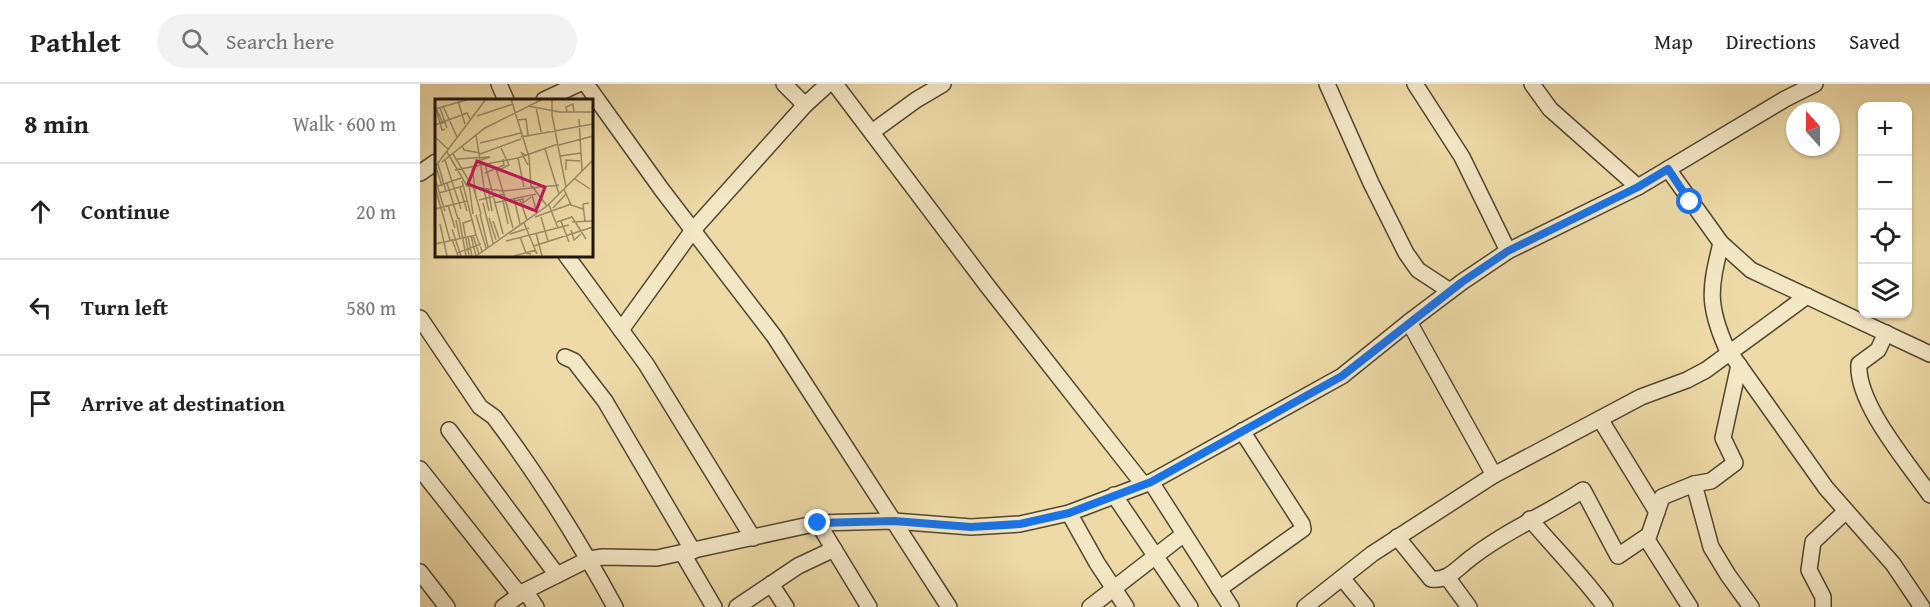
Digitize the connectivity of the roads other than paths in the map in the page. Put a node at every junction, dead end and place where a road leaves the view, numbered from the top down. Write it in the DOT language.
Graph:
graph roads {
  1 [pos="499,84"];
  2 [pos="578,84"];
  3 [pos="586,84"];
  4 [pos="784,84"];
  5 [pos="828,84"];
  6 [pos="836,84"];
  7 [pos="943,84"];
  8 [pos="1327,84"];
  9 [pos="1415,84"];
  10 [pos="1532,84"];
  11 [pos="1815,84"];
  12 [pos="506,99"];
  13 [pos="546,99"];
  14 [pos="805,105"];
  15 [pos="872,132"];
  16 [pos="435,163"];
  17 [pos="1668,169"];
  18 [pos="420,173"];
  19 [pos="1638,187"];
  20 [pos="693,230"];
  21 [pos="1721,243"];
  22 [pos="1508,251"];
  23 [pos="567,256"];
  24 [pos="1450,291"];
  25 [pos="1807,296"];
  26 [pos="420,318"];
  27 [pos="1409,322"];
  28 [pos="621,330"];
  29 [pos="1886,333"];
  30 [pos="1930,354"];
  31 [pos="565,357"];
  32 [pos="1734,359"];
  33 [pos="1600,419"];
  34 [pos="449,430"];
  35 [pos="1242,431"];
  36 [pos="420,469"];
  37 [pos="1494,475"];
  38 [pos="1147,483"];
  39 [pos="1694,484"];
  40 [pos="1114,495"];
  41 [pos="1930,495"];
  42 [pos="1846,511"];
  43 [pos="1657,512"];
  44 [pos="1069,513"];
  45 [pos="1530,519"];
  46 [pos="894,521"];
  47 [pos="818,523"];
  48 [pos="1184,534"];
  49 [pos="1397,537"];
  50 [pos="1646,537"];
  51 [pos="753,538"];
  52 [pos="834,549"];
  53 [pos="688,552"];
  54 [pos="1155,556"];
  55 [pos="589,560"];
  56 [pos="420,572"];
  57 [pos="557,575"];
  58 [pos="1342,578"];
  59 [pos="1447,578"];
  60 [pos="771,584"];
  61 [pos="1114,589"];
  62 [pos="1219,589"];
  63 [pos="522,593"];
  64 [pos="447,607"];
  65 [pos="503,607"];
  66 [pos="537,607"];
  67 [pos="615,607"];
  68 [pos="714,607"];
  69 [pos="737,607"];
  70 [pos="786,607"];
  71 [pos="869,607"];
  72 [pos="949,607"];
  73 [pos="1090,607"];
  74 [pos="1126,607"];
  75 [pos="1190,607"];
  76 [pos="1231,607"];
  77 [pos="1305,607"];
  78 [pos="1366,607"];
  79 [pos="1469,607"];
  80 [pos="1605,607"];
  81 [pos="1690,607"];
  82 [pos="1750,607"];
  83 [pos="1823,607"];
  84 [pos="1922,607"];
  1 -- 12 [label="street"];
  2 -- 13 [label="street"];
  3 -- 20 [label="street"];
  4 -- 14 [label="street"];
  5 -- 14 [label="street"];
  6 -- 15 [label="street"];
  7 -- 15 [label="street"];
  8 -- 24 [label="street"];
  9 -- 22 [label="street"];
  10 -- 19 [label="street"];
  11 -- 17 [label="street"];
  14 -- 20 [label="street"];
  15 -- 38 [label="street"];
  16 -- 18 [label="street"];
  17 -- 19 [label="street"];
  17 -- 21 [label="street"];
  19 -- 22 [label="street"];
  20 -- 28 [label="street"];
  20 -- 46 [label="street"];
  21 -- 25 [label="street"];
  21 -- 32 [label="street"];
  22 -- 24 [label="street"];
  23 -- 28 [label="street"];
  24 -- 27 [label="street"];
  25 -- 29 [label="street"];
  25 -- 32 [label="street"];
  26 -- 55 [label="street"];
  27 -- 35 [label="street"];
  27 -- 37 [label="street"];
  28 -- 51 [label="street"];
  29 -- 30 [label="street"];
  29 -- 41 [label="street"];
  31 -- 53 [label="street"];
  32 -- 33 [label="street"];
  32 -- 39 [label="street"];
  32 -- 42 [label="street"];
  33 -- 37 [label="street"];
  33 -- 43 [label="street"];
  34 -- 57 [label="street"];
  35 -- 38 [label="street"];
  35 -- 62 [label="street"];
  36 -- 63 [label="street"];
  37 -- 49 [label="street"];
  38 -- 40 [label="street"];
  38 -- 48 [label="street"];
  39 -- 43 [label="street"];
  39 -- 82 [label="street"];
  40 -- 44 [label="street"];
  40 -- 54 [label="street"];
  42 -- 83 [label="street"];
  42 -- 84 [label="street"];
  43 -- 50 [label="street"];
  44 -- 46 [label="street"];
  44 -- 61 [label="street"];
  45 -- 50 [label="street"];
  45 -- 59 [label="street"];
  45 -- 80 [label="street"];
  46 -- 47 [label="street"];
  46 -- 72 [label="street"];
  47 -- 51 [label="street"];
  47 -- 52 [label="street"];
  48 -- 54 [label="street"];
  48 -- 62 [label="street"];
  49 -- 58 [label="street"];
  49 -- 59 [label="street"];
  50 -- 81 [label="street"];
  51 -- 53 [label="street"];
  52 -- 60 [label="street"];
  52 -- 71 [label="street"];
  53 -- 55 [label="street"];
  53 -- 68 [label="street"];
  54 -- 61 [label="street"];
  54 -- 75 [label="street"];
  55 -- 57 [label="street"];
  55 -- 67 [label="street"];
  56 -- 64 [label="street"];
  57 -- 63 [label="street"];
  58 -- 77 [label="street"];
  58 -- 78 [label="street"];
  59 -- 79 [label="street"];
  60 -- 69 [label="street"];
  60 -- 70 [label="street"];
  61 -- 73 [label="street"];
  61 -- 74 [label="street"];
  62 -- 76 [label="street"];
  63 -- 65 [label="street"];
  63 -- 66 [label="street"];
}
